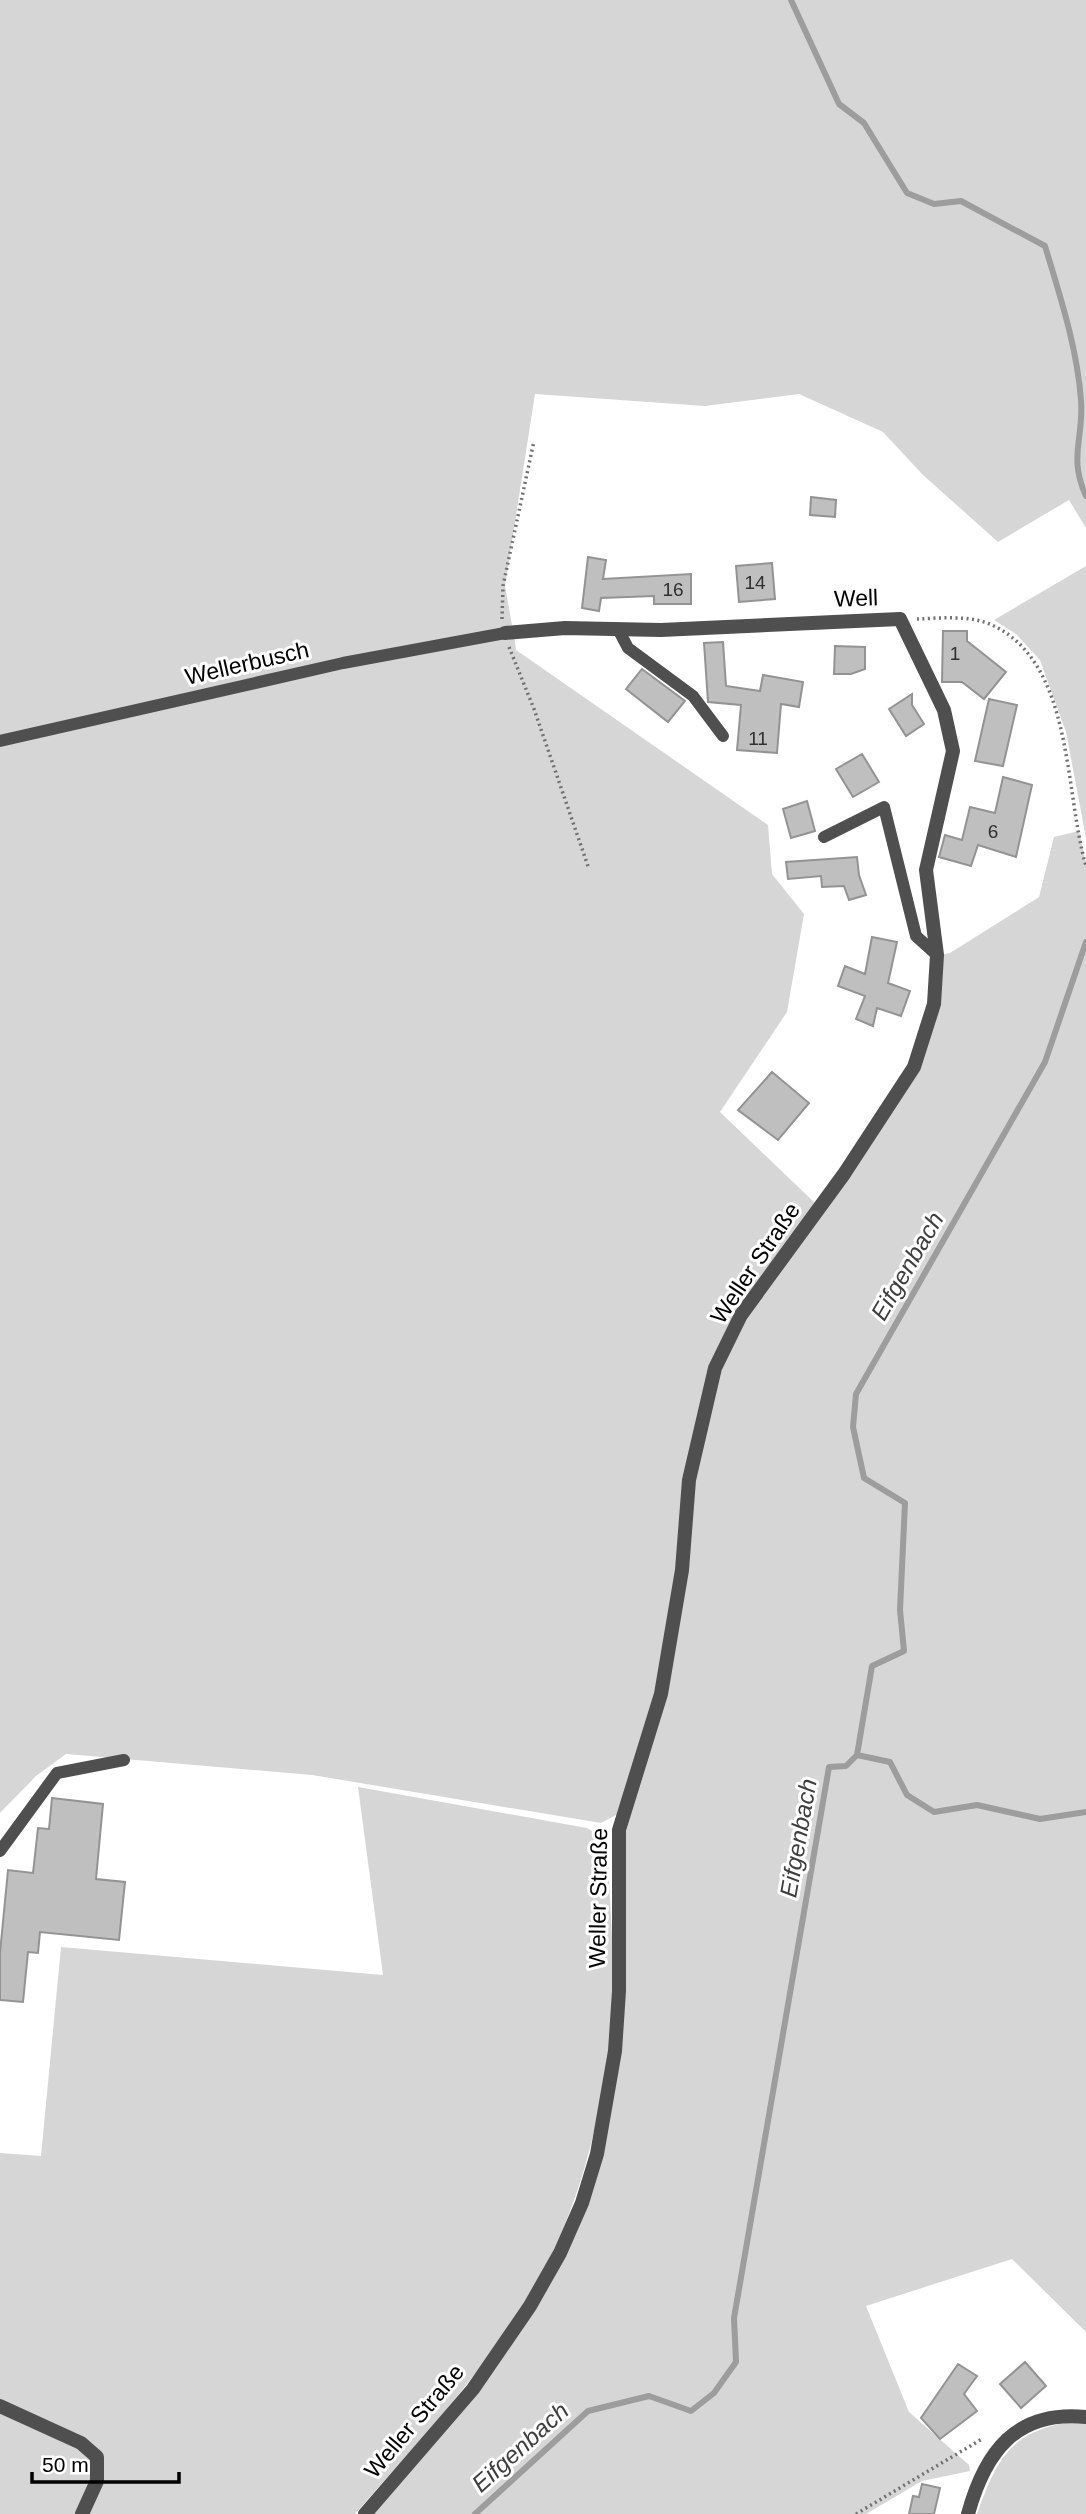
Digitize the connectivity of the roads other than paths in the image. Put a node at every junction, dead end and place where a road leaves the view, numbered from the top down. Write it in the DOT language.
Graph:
graph roads {
  1 [pos="618,629"];
  2 [pos="505,633"];
  3 [pos="723,736"];
  4 [pos="0,741"];
  5 [pos="824,837"];
  6 [pos="937,955"];
  7 [pos="844,1174"];
  8 [pos="124,1760"];
  9 [pos="0,1851"];
  10 [pos="0,2406"];
  11 [pos="1086,2417"];
  12 [pos="82,2514"];
  13 [pos="365,2514"];
  14 [pos="968,2514"];
  1 -- 2 [label="street, Well"];
  1 -- 3 [label="lane"];
  1 -- 6 [label="street, Well"];
  2 -- 4 [label="lane, Wellerbusch"];
  5 -- 6 [label="lane"];
  6 -- 7 [label="street, Well"];
  7 -- 13 [label="street, Weller Straße"];
  8 -- 9 [label="lane"];
  10 -- 12 [label="street"];
  11 -- 14 [label="street"];
}
